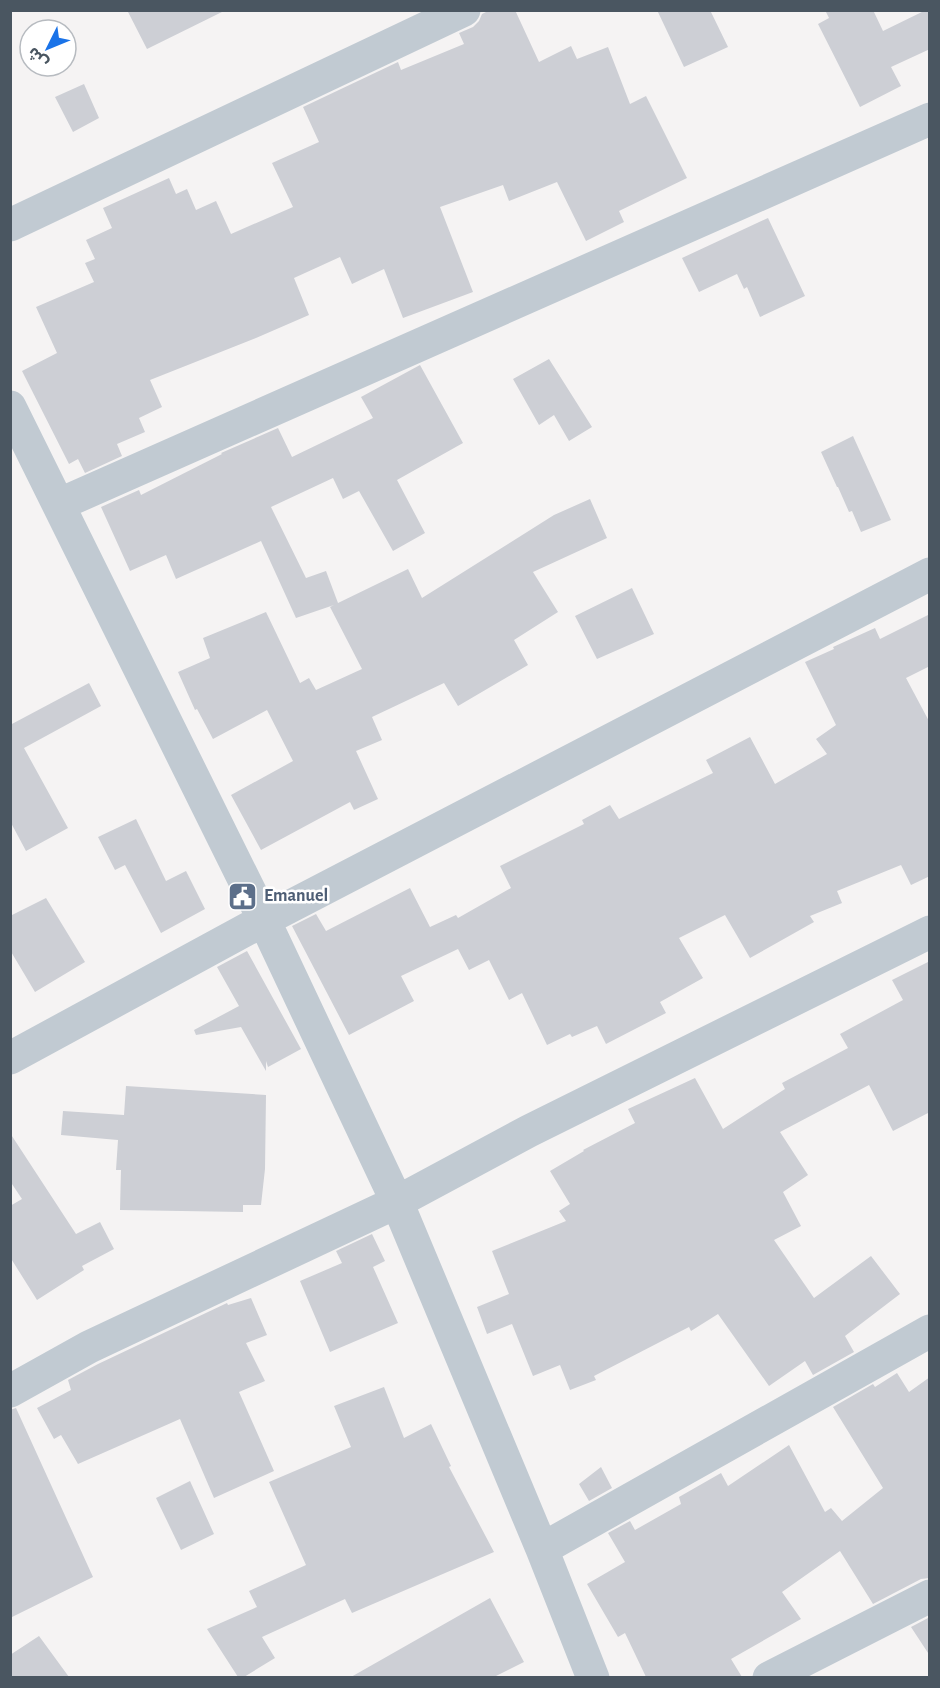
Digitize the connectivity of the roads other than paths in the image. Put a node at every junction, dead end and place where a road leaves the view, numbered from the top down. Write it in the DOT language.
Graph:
graph roads {
  1 [pos="464,10"];
  2 [pos="930,119"];
  3 [pos="10,225"];
  4 [pos="10,407"];
  5 [pos="60,504"];
  6 [pos="930,574"];
  7 [pos="264,920"];
  8 [pos="930,932"];
  9 [pos="10,1058"];
  10 [pos="397,1202"];
  11 [pos="930,1331"];
  12 [pos="10,1391"];
  13 [pos="542,1549"];
  14 [pos="930,1596"];
  15 [pos="593,1677"];
  16 [pos="770,1677"];
  1 -- 3 [label="street"];
  2 -- 5 [label="street"];
  4 -- 5 [label="street"];
  5 -- 7 [label="street"];
  6 -- 7 [label="street"];
  7 -- 9 [label="street"];
  7 -- 10 [label="street"];
  8 -- 10 [label="street"];
  10 -- 12 [label="street"];
  10 -- 13 [label="street"];
  11 -- 13 [label="street"];
  13 -- 15 [label="street"];
  14 -- 16 [label="street"];
}
